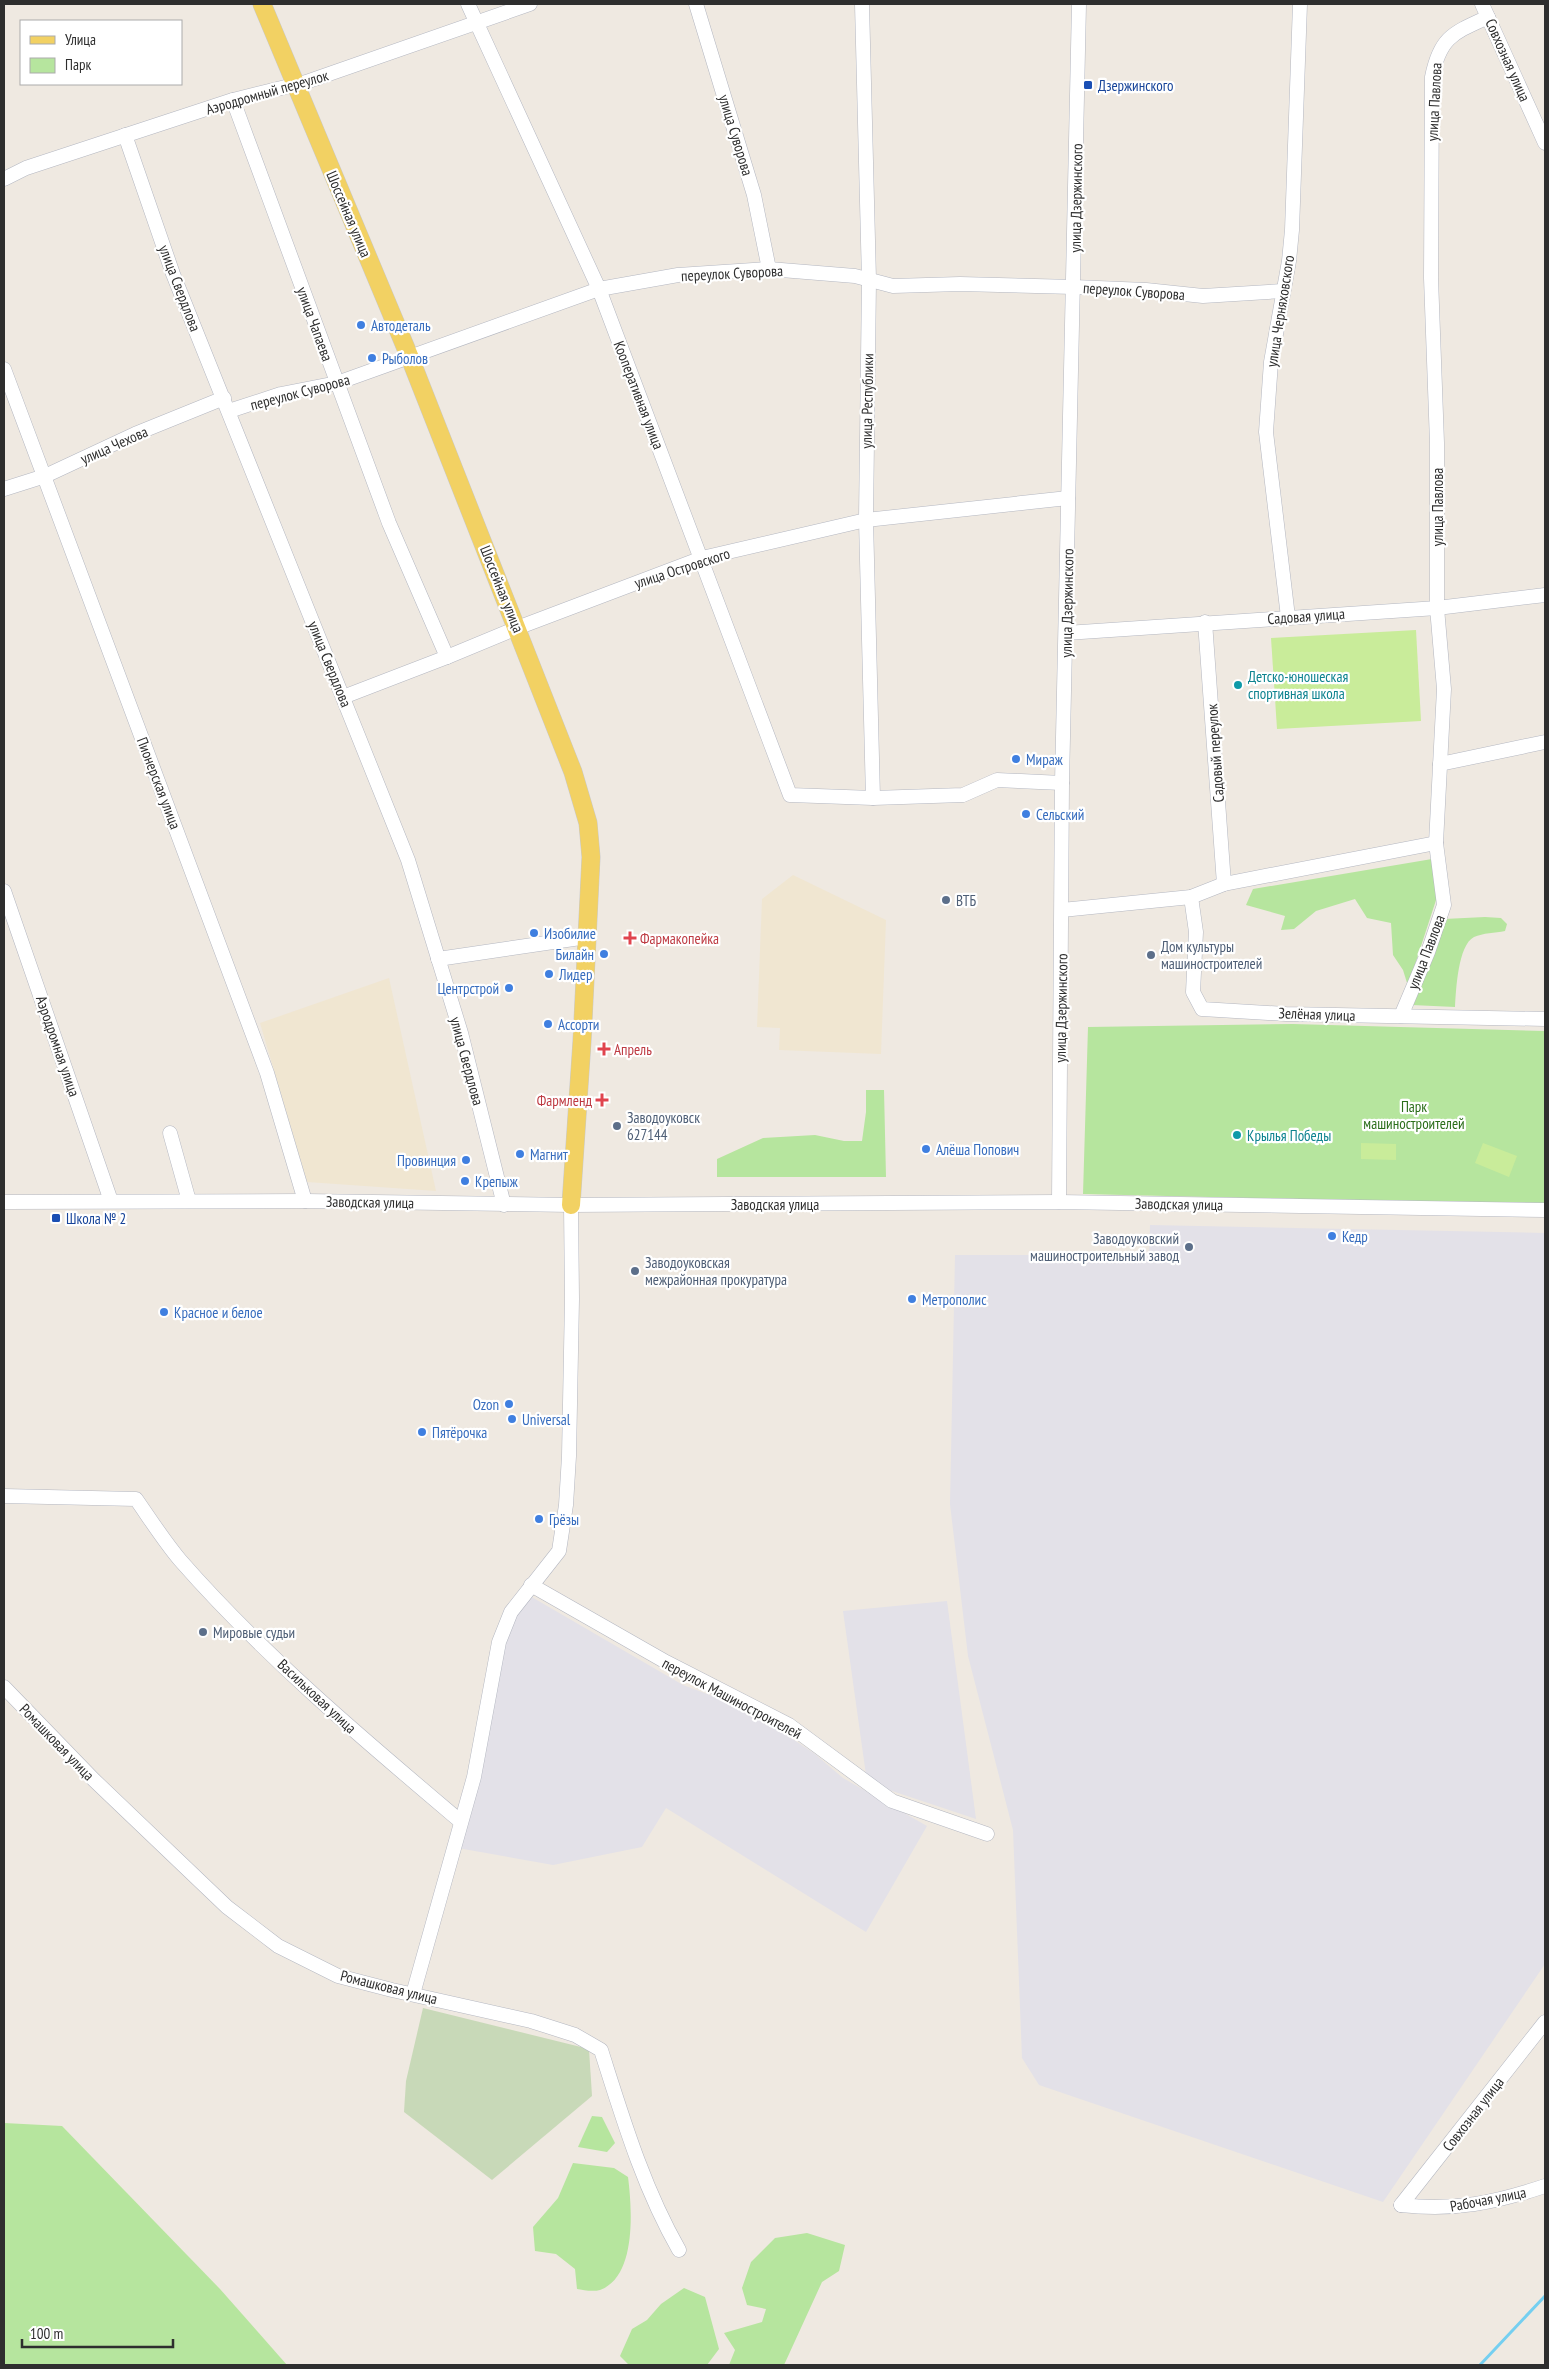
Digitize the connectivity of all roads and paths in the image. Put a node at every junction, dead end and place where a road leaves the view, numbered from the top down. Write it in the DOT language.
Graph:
graph roads {
  1 [pos="262,4"];
  2 [pos="468,4"];
  3 [pos="530,4"];
  4 [pos="696,4"];
  5 [pos="862,4"];
  6 [pos="1079,4"];
  7 [pos="1300,4"];
  8 [pos="1482,4"];
  9 [pos="1488,17"];
  10 [pos="476,21"];
  11 [pos="294,84"];
  12 [pos="233,100"];
  13 [pos="125,135"];
  14 [pos="1545,143"];
  15 [pos="4,179"];
  16 [pos="769,269"];
  17 [pos="869,280"];
  18 [pos="1074,287"];
  19 [pos="599,290"];
  20 [pos="1283,290"];
  21 [pos="410,358"];
  22 [pos="4,369"];
  23 [pos="337,384"];
  24 [pos="224,398"];
  25 [pos="229,411"];
  26 [pos="45,476"];
  27 [pos="4,489"];
  28 [pos="1068,498"];
  29 [pos="866,520"];
  30 [pos="702,558"];
  31 [pos="1545,595"];
  32 [pos="1437,608"];
  33 [pos="1288,617"];
  34 [pos="1205,622"];
  35 [pos="517,628"];
  36 [pos="1066,633"];
  37 [pos="448,657"];
  38 [pos="343,697"];
  39 [pos="1545,742"];
  40 [pos="1440,764"];
  41 [pos="1062,783"];
  42 [pos="873,798"];
  43 [pos="1436,843"];
  44 [pos="1224,884"];
  45 [pos="4,891"];
  46 [pos="1191,897"];
  47 [pos="1062,910"];
  48 [pos="587,937"];
  49 [pos="438,960"];
  50 [pos="1401,1016"];
  51 [pos="1545,1019"];
  52 [pos="170,1133"];
  53 [pos="111,1201"];
  54 [pos="189,1201"];
  55 [pos="305,1201"];
  56 [pos="4,1202"];
  57 [pos="1059,1202"];
  58 [pos="504,1205"];
  59 [pos="571,1205"];
  60 [pos="1545,1210"];
  61 [pos="4,1496"];
  62 [pos="531,1585"];
  63 [pos="4,1687"];
  64 [pos="460,1821"];
  65 [pos="987,1834"];
  66 [pos="413,1994"];
  67 [pos="1545,2022"];
  68 [pos="1545,2186"];
  69 [pos="1401,2205"];
  70 [pos="679,2250"];
  1 -- 11 [label="main road, Шоссейная улица"];
  2 -- 10 [label="street, Кооперативная улица"];
  3 -- 10 [label="street, Аэродромный переулок"];
  4 -- 16 [label="street, улица Суворова"];
  5 -- 17 [label="street, улица Республики"];
  6 -- 18 [label="street, улица Дзержинского"];
  7 -- 20 [label="street, улица Черняховского"];
  8 -- 9 [label="street, Совхозная улица"];
  9 -- 14 [label="street, Совхозная улица"];
  9 -- 32 [label="street, улица Павлова"];
  10 -- 11 [label="street, Аэродромный переулок"];
  10 -- 19 [label="street, Кооперативная улица"];
  11 -- 12 [label="street, Аэродромный переулок"];
  11 -- 21 [label="main road, Шоссейная улица"];
  12 -- 13 [label="street, Аэродромный переулок"];
  12 -- 23 [label="street, улица Чапаева"];
  13 -- 15 [label="street, Аэродромный переулок"];
  13 -- 24 [label="street, улица Свердлова"];
  16 -- 17 [label="street, переулок Суворова"];
  16 -- 19 [label="street, переулок Суворова"];
  17 -- 18 [label="street, переулок Суворова"];
  17 -- 29 [label="street, улица Республики"];
  18 -- 20 [label="street, переулок Суворова"];
  18 -- 28 [label="street, улица Дзержинского"];
  19 -- 21 [label="street, переулок Суворова"];
  19 -- 30 [label="street, Кооперативная улица"];
  20 -- 33 [label="street, улица Черняховского"];
  21 -- 23 [label="street, переулок Суворова"];
  21 -- 35 [label="main road, Шоссейная улица"];
  22 -- 26 [label="street, Пионерская улица"];
  23 -- 25 [label="street, переулок Суворова"];
  23 -- 37 [label="street, улица Чапаева"];
  24 -- 25 [label="street, улица Свердлова"];
  24 -- 26 [label="street, улица Чехова"];
  25 -- 38 [label="street, улица Свердлова"];
  26 -- 27 [label="street, улица Чехова"];
  26 -- 55 [label="street, Пионерская улица"];
  28 -- 29 [label="street, улица Островского"];
  28 -- 36 [label="street, улица Дзержинского"];
  29 -- 30 [label="street, улица Островского"];
  29 -- 42 [label="street, улица Республики"];
  30 -- 35 [label="street, улица Островского"];
  30 -- 42 [label="street, Кооперативная улица"];
  31 -- 32 [label="street, Садовая улица"];
  32 -- 33 [label="street, Садовая улица"];
  32 -- 40 [label="street, улица Павлова"];
  33 -- 34 [label="street, Садовая улица"];
  34 -- 36 [label="street, Садовая улица"];
  34 -- 44 [label="street, Садовый переулок"];
  35 -- 37 [label="street, улица Островского"];
  35 -- 48 [label="main road, Шоссейная улица"];
  36 -- 41 [label="street, улица Дзержинского"];
  37 -- 38 [label="street, улица Островского"];
  38 -- 49 [label="street, улица Свердлова"];
  39 -- 40 [label="street"];
  40 -- 43 [label="street, улица Павлова"];
  41 -- 42 [label="street"];
  41 -- 47 [label="street, улица Дзержинского"];
  43 -- 44 [label="street"];
  43 -- 50 [label="street, улица Павлова"];
  44 -- 46 [label="street"];
  45 -- 53 [label="street, Аэродромная улица"];
  46 -- 47 [label="street"];
  46 -- 50 [label="street, Зелёная улица"];
  47 -- 57 [label="street, улица Дзержинского"];
  48 -- 49 [label="street"];
  48 -- 59 [label="main road, Шоссейная улица"];
  49 -- 58 [label="street, улица Свердлова"];
  50 -- 51 [label="street, Зелёная улица"];
  52 -- 54 [label="street"];
  53 -- 54 [label="street, Заводская улица"];
  53 -- 56 [label="street, Заводская улица"];
  54 -- 55 [label="street, Заводская улица"];
  55 -- 58 [label="street, Заводская улица"];
  57 -- 59 [label="street, Заводская улица"];
  57 -- 60 [label="street, Заводская улица"];
  58 -- 59 [label="street, Заводская улица"];
  59 -- 62 [label="street"];
  61 -- 64 [label="street, Васильковая улица"];
  62 -- 64 [label="street"];
  62 -- 65 [label="street, переулок Машиностроителей"];
  63 -- 66 [label="street, Ромашковая улица"];
  64 -- 66 [label="street"];
  66 -- 70 [label="street, Ромашковая улица"];
  67 -- 69 [label="street, Совхозная улица"];
  68 -- 69 [label="street, Рабочая улица"];
}
